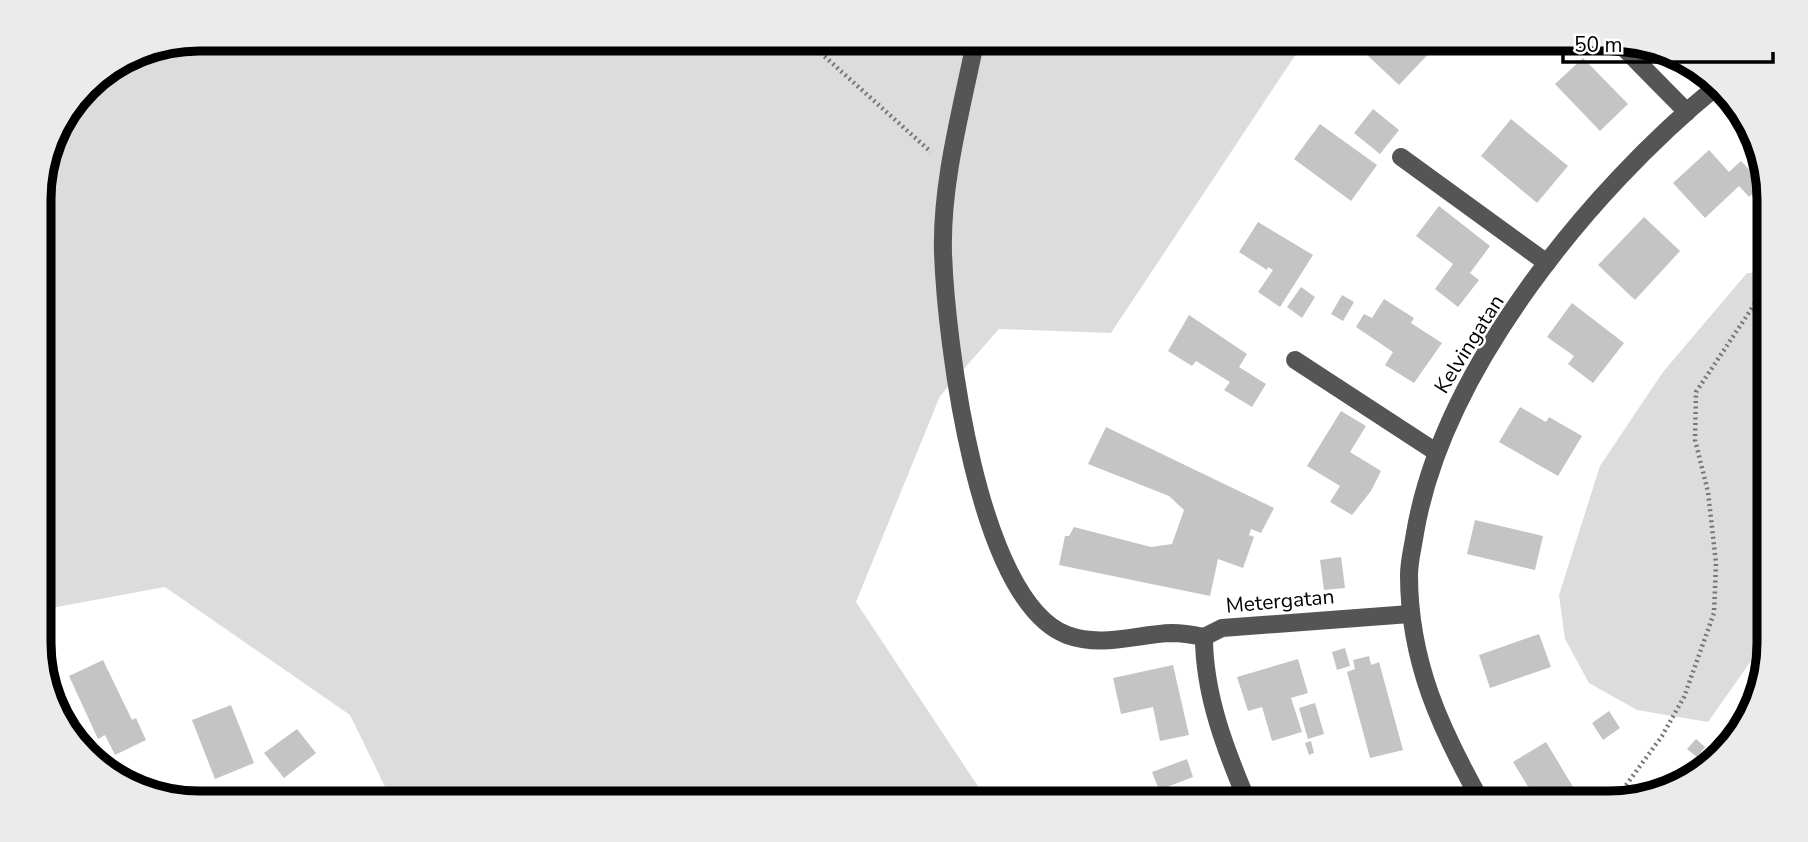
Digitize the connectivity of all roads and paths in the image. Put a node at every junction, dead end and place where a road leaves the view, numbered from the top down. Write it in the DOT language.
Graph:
graph roads {
  1 [pos="818,51"];
  2 [pos="973,51"];
  3 [pos="1628,52"];
  4 [pos="1711,91"];
  5 [pos="1686,112"];
  6 [pos="1401,157"];
  7 [pos="950,169"];
  8 [pos="1547,264"];
  9 [pos="1757,300"];
  10 [pos="1294,360"];
  11 [pos="1436,452"];
  12 [pos="1410,614"];
  13 [pos="1204,636"];
  14 [pos="1243,791"];
  15 [pos="1475,791"];
  16 [pos="1622,791"];
  1 -- 7 [label="path"];
  2 -- 7 [label="street"];
  3 -- 5 [label="street"];
  4 -- 5 [label="street, Kelvingatan"];
  5 -- 8 [label="street, Kelvingatan"];
  6 -- 8 [label="street"];
  7 -- 13 [label="street"];
  8 -- 11 [label="street, Kelvingatan"];
  9 -- 16 [label="path"];
  10 -- 11 [label="street"];
  11 -- 12 [label="street, Kelvingatan"];
  12 -- 13 [label="street, Metergatan"];
  12 -- 15 [label="street, Kelvingatan"];
  13 -- 14 [label="street, Metergatan"];
}
